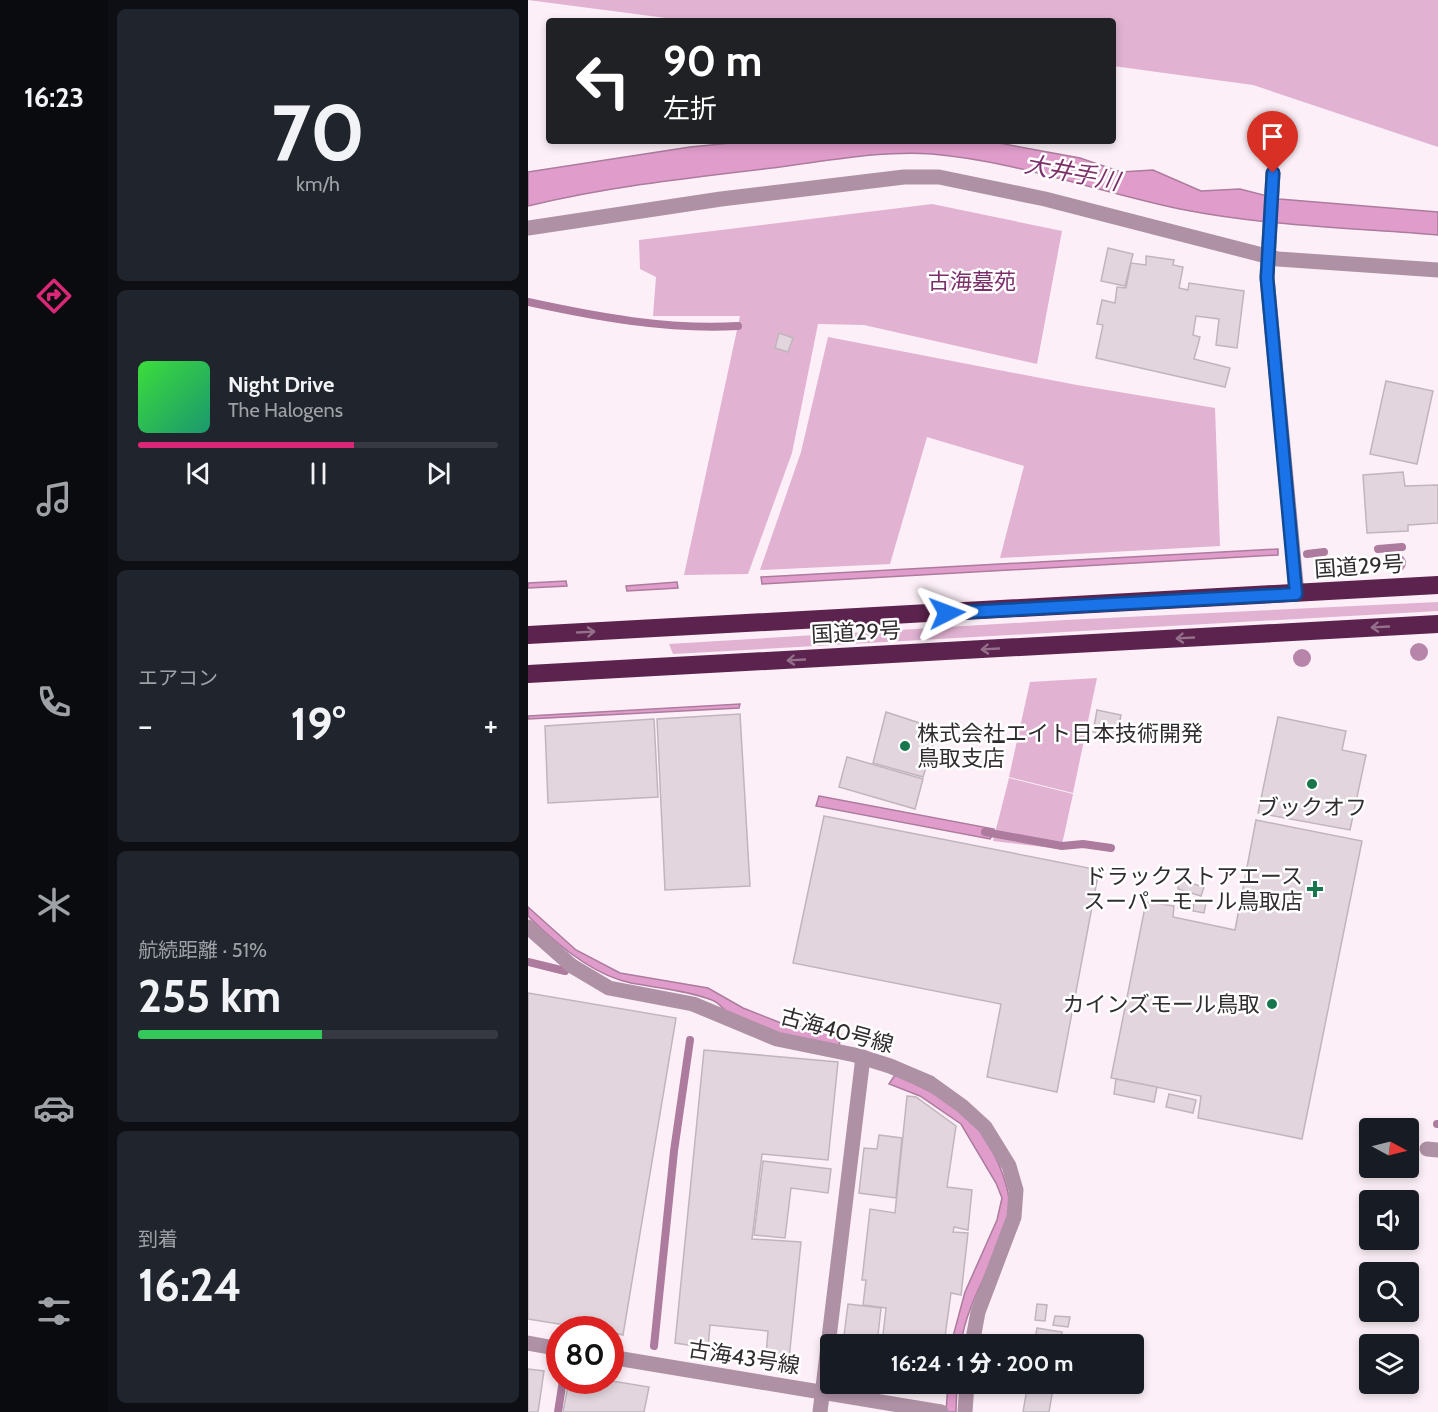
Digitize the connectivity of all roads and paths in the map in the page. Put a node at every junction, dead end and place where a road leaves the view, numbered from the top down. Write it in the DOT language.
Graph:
graph roads {
  1 [pos="1273,173"];
  2 [pos="528,228"];
  3 [pos="1267,256"];
  4 [pos="1438,270"];
  5 [pos="1438,585"];
  6 [pos="1296,594"];
  7 [pos="1438,624"];
  8 [pos="528,635"];
  9 [pos="528,674"];
  10 [pos="528,927"];
  11 [pos="863,1057"];
  12 [pos="829,1334"];
  13 [pos="974,1334"];
  14 [pos="528,1344"];
  15 [pos="546,1347"];
  16 [pos="624,1359"];
  17 [pos="820,1392"];
  18 [pos="822,1394"];
  19 [pos="834,1394"];
  20 [pos="966,1394"];
  21 [pos="820,1412"];
  22 [pos="941,1412"];
  23 [pos="965,1412"];
  1 -- 3 [label="street"];
  2 -- 3 [label="street"];
  3 -- 4 [label="street"];
  3 -- 6 [label="street"];
  5 -- 6 [label="highway, 国道29号"];
  8 -- 6 [label="highway, 国道29号, one-way"];
  7 -- 9 [label="highway, 国道29号, one-way"];
  10 -- 11 [label="street, 古海40号線"];
  11 -- 12 [label="street"];
  11 -- 13 [label="street, 古海40号線"];
  14 -- 15 [label="street"];
  16 -- 17 [label="street, 古海43号線"];
  18 -- 21 [label="street"];
  19 -- 22 [label="street, 古海43号線"];
  20 -- 23 [label="street"];
}
